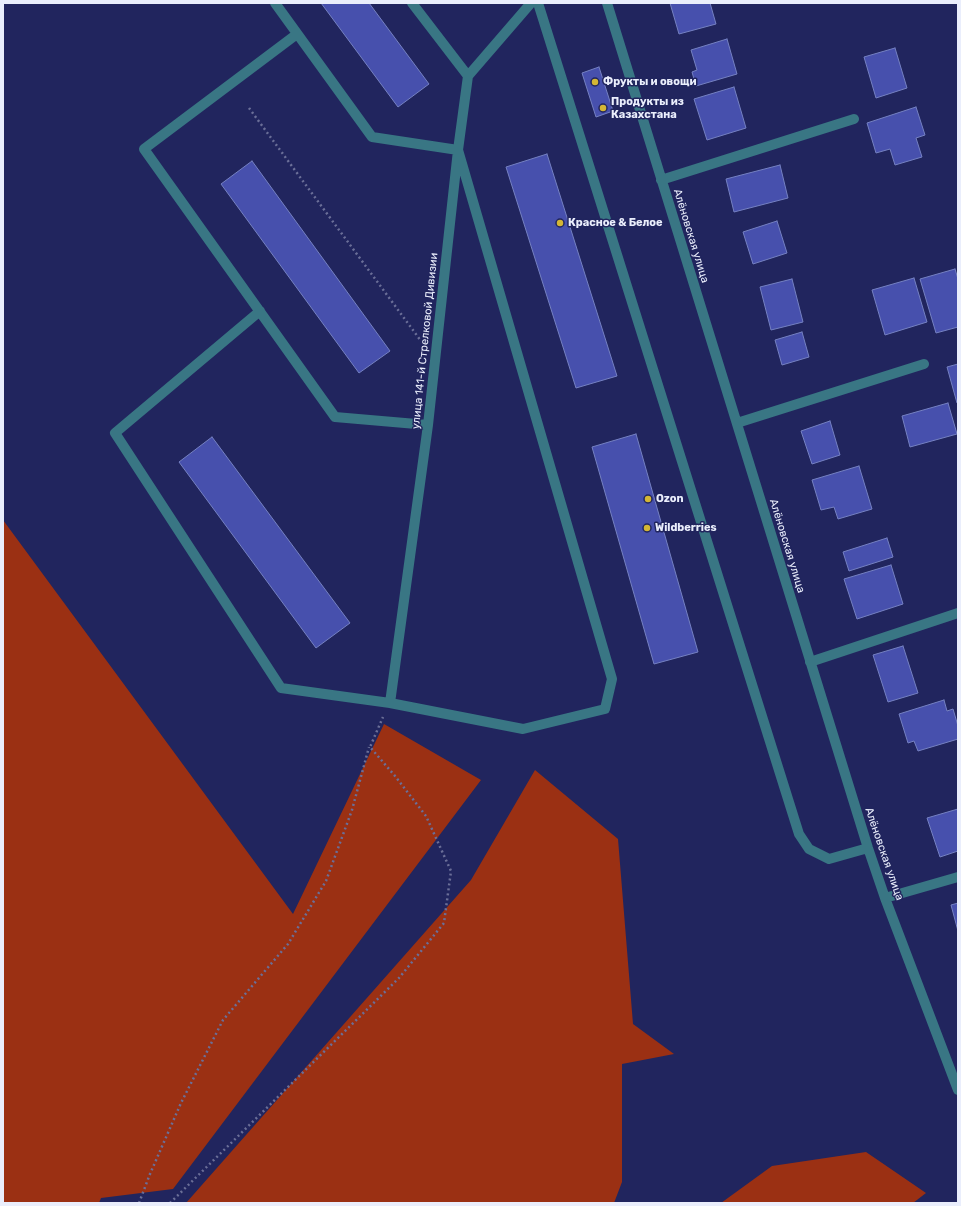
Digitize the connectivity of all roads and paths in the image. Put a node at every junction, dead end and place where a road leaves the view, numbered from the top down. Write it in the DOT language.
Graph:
graph roads {
  1 [pos="275,3"];
  2 [pos="412,3"];
  3 [pos="531,3"];
  4 [pos="538,3"];
  5 [pos="607,3"];
  6 [pos="297,34"];
  7 [pos="468,76"];
  8 [pos="249,108"];
  9 [pos="854,118"];
  10 [pos="458,150"];
  11 [pos="661,180"];
  12 [pos="260,311"];
  13 [pos="434,360"];
  14 [pos="924,364"];
  15 [pos="737,423"];
  16 [pos="428,425"];
  17 [pos="958,613"];
  18 [pos="810,662"];
  19 [pos="390,703"];
  20 [pos="370,747"];
  21 [pos="868,848"];
  22 [pos="958,876"];
  23 [pos="885,898"];
  24 [pos="958,1090"];
  25 [pos="139,1203"];
  26 [pos="170,1203"];
  1 -- 6 [label="street"];
  2 -- 7 [label="street"];
  3 -- 7 [label="street"];
  4 -- 21 [label="street"];
  5 -- 11 [label="street, Алёновская улица"];
  6 -- 10 [label="street"];
  6 -- 12 [label="street"];
  7 -- 10 [label="street, улица 141-й Стрелковой Дивизии"];
  8 -- 13 [label="path"];
  9 -- 11 [label="street"];
  10 -- 13 [label="street, улица 141-й Стрелковой Дивизии"];
  10 -- 19 [label="street"];
  11 -- 15 [label="street, Алёновская улица"];
  12 -- 16 [label="street"];
  12 -- 19 [label="street"];
  13 -- 16 [label="street, улица 141-й Стрелковой Дивизии"];
  14 -- 15 [label="street"];
  15 -- 18 [label="street, Алёновская улица"];
  16 -- 19 [label="street, улица 141-й Стрелковой Дивизии"];
  17 -- 18 [label="street"];
  18 -- 21 [label="street, Алёновская улица"];
  19 -- 20 [label="path"];
  20 -- 25 [label="path"];
  20 -- 26 [label="path"];
  21 -- 23 [label="street, Алёновская улица"];
  22 -- 23 [label="street"];
  23 -- 24 [label="street, Алёновская улица"];
}
